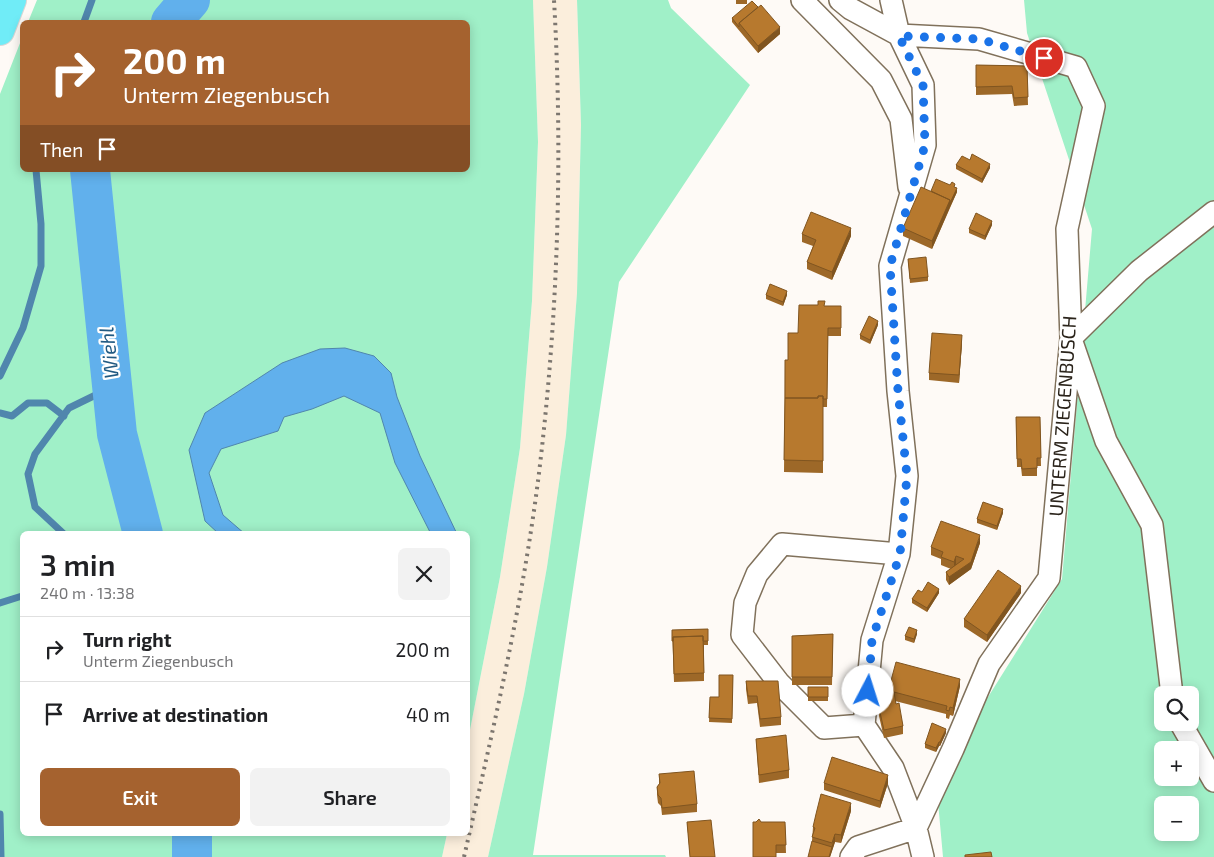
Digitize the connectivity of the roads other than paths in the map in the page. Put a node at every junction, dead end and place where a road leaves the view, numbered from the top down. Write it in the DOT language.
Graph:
graph roads {
  1 [pos="12,0"];
  2 [pos="802,0"];
  3 [pos="840,0"];
  4 [pos="890,0"];
  5 [pos="0,31"];
  6 [pos="899,36"];
  7 [pos="910,196"];
  8 [pos="1214,212"];
  9 [pos="1071,338"];
  10 [pos="900,554"];
  11 [pos="1171,686"];
  12 [pos="864,724"];
  13 [pos="1185,731"];
  14 [pos="1214,781"];
  15 [pos="916,828"];
  16 [pos="851,857"];
  17 [pos="923,857"];
  1 -- 5 [label="main road"];
  2 -- 7 [label="street"];
  3 -- 6 [label="street"];
  4 -- 6 [label="street"];
  6 -- 7 [label="street"];
  6 -- 9 [label="street, UNTERM ZIEGENBUSCH"];
  7 -- 10 [label="street"];
  8 -- 9 [label="street"];
  9 -- 11 [label="street"];
  9 -- 15 [label="street, UNTERM ZIEGENBUSCH"];
  10 -- 12 [label="street"];
  10 -- 12 [label="street"];
  12 -- 15 [label="street"];
  13 -- 14 [label="street"];
  15 -- 16 [label="street"];
  15 -- 17 [label="street"];
}
